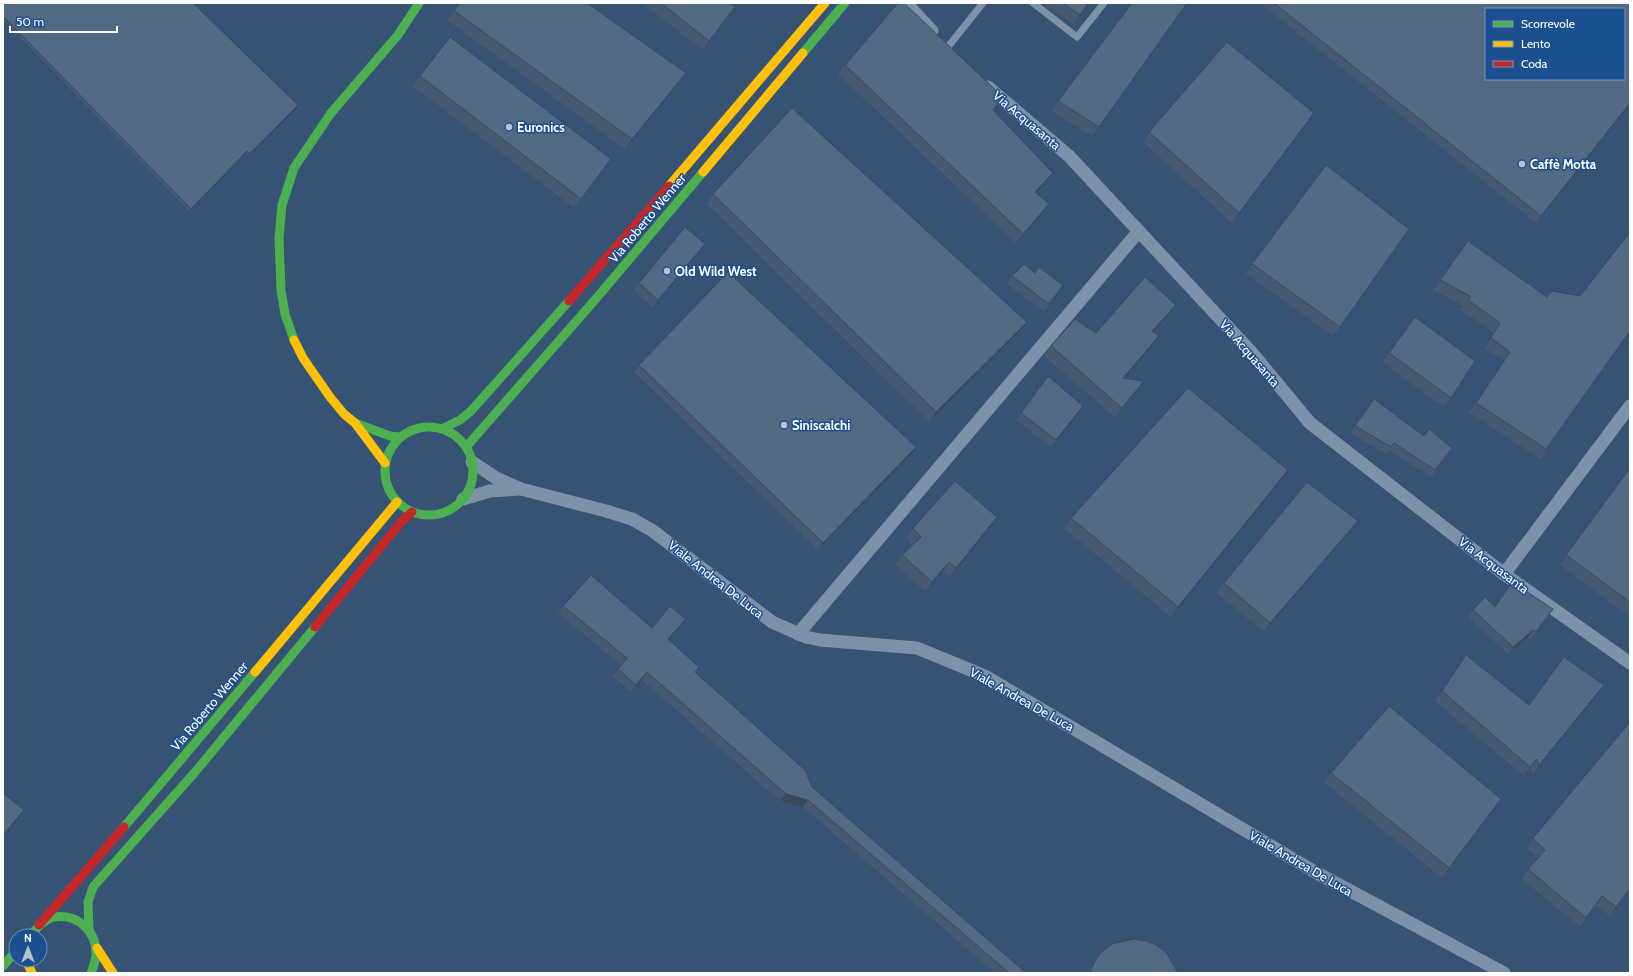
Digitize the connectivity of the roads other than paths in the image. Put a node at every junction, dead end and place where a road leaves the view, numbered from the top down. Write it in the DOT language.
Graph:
graph roads {
  1 [pos="419,3"];
  2 [pos="825,3"];
  3 [pos="845,3"];
  4 [pos="906,3"];
  5 [pos="982,3"];
  6 [pos="1033,3"];
  7 [pos="1104,3"];
  8 [pos="952,53"];
  9 [pos="976,77"];
  10 [pos="1139,231"];
  11 [pos="1630,406"];
  12 [pos="356,423"];
  13 [pos="442,429"];
  14 [pos="400,437"];
  15 [pos="466,447"];
  16 [pos="472,462"];
  17 [pos="385,463"];
  18 [pos="521,489"];
  19 [pos="463,499"];
  20 [pos="397,502"];
  21 [pos="412,512"];
  22 [pos="1504,574"];
  23 [pos="798,634"];
  24 [pos="1630,664"];
  25 [pos="36,928"];
  26 [pos="37,928"];
  27 [pos="89,929"];
  28 [pos="97,948"];
  29 [pos="91,973"];
  30 [pos="113,973"];
  31 [pos="1504,973"];
  1 -- 12 [label="main road"];
  2 -- 13 [label="main road, Via Roberto Wenner"];
  3 -- 15 [label="main road, Via Roberto Wenner"];
  4 -- 8 [label="street"];
  5 -- 8 [label="lane"];
  6 -- 7 [label="lane"];
  9 -- 10 [label="street, Via Acquasanta"];
  10 -- 22 [label="street, Via Acquasanta"];
  10 -- 23 [label="street"];
  11 -- 22 [label="street"];
  12 -- 14 [label="main road"];
  12 -- 17 [label="main road"];
  13 -- 14 [label="main road"];
  13 -- 15 [label="main road"];
  14 -- 17 [label="main road"];
  15 -- 16 [label="main road"];
  16 -- 18 [label="street"];
  16 -- 19 [label="main road"];
  17 -- 20 [label="main road"];
  18 -- 19 [label="street"];
  18 -- 23 [label="street, Viale Andrea De Luca"];
  19 -- 21 [label="main road"];
  20 -- 21 [label="main road"];
  20 -- 25 [label="main road, Via Roberto Wenner"];
  21 -- 27 [label="main road"];
  22 -- 24 [label="street, Via Acquasanta"];
  23 -- 31 [label="street, Viale Andrea De Luca"];
  26 -- 27 [label="main road"];
  27 -- 28 [label="main road"];
  28 -- 29 [label="main road"];
  28 -- 30 [label="main road"];
}
